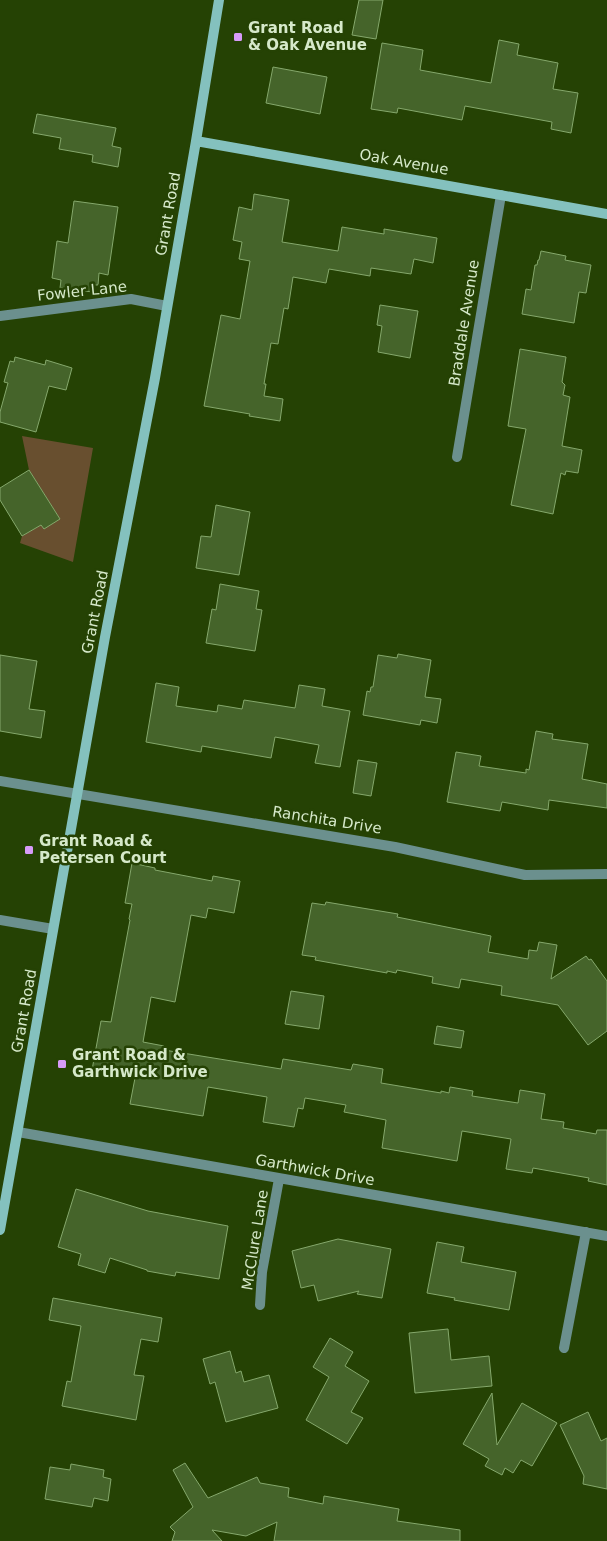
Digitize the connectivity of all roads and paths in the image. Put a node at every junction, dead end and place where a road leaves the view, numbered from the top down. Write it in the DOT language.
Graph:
graph roads {
  1 [pos="219,0"];
  2 [pos="196,141"];
  3 [pos="501,195"];
  4 [pos="607,214"];
  5 [pos="167,306"];
  6 [pos="0,316"];
  7 [pos="457,457"];
  8 [pos="0,782"];
  9 [pos="77,794"];
  10 [pos="607,874"];
  11 [pos="0,920"];
  12 [pos="53,929"];
  13 [pos="18,1132"];
  14 [pos="279,1179"];
  15 [pos="0,1230"];
  16 [pos="586,1232"];
  17 [pos="607,1236"];
  18 [pos="260,1305"];
  19 [pos="564,1348"];
  1 -- 2 [label="main road, Grant Road"];
  2 -- 3 [label="main road, Oak Avenue"];
  2 -- 5 [label="main road, Grant Road"];
  3 -- 4 [label="main road, Oak Avenue"];
  3 -- 7 [label="street, Braddale Avenue"];
  5 -- 6 [label="street, Fowler Lane"];
  5 -- 9 [label="main road, Grant Road"];
  8 -- 9 [label="street, Ranchita Drive"];
  9 -- 10 [label="street, Ranchita Drive"];
  9 -- 12 [label="main road, Grant Road"];
  11 -- 12 [label="street"];
  12 -- 13 [label="main road, Grant Road"];
  13 -- 14 [label="street, Garthwick Drive"];
  13 -- 15 [label="main road, Grant Road"];
  14 -- 16 [label="street, Garthwick Drive"];
  14 -- 18 [label="street, McClure Lane"];
  16 -- 17 [label="street, Garthwick Drive"];
  16 -- 19 [label="street"];
}
